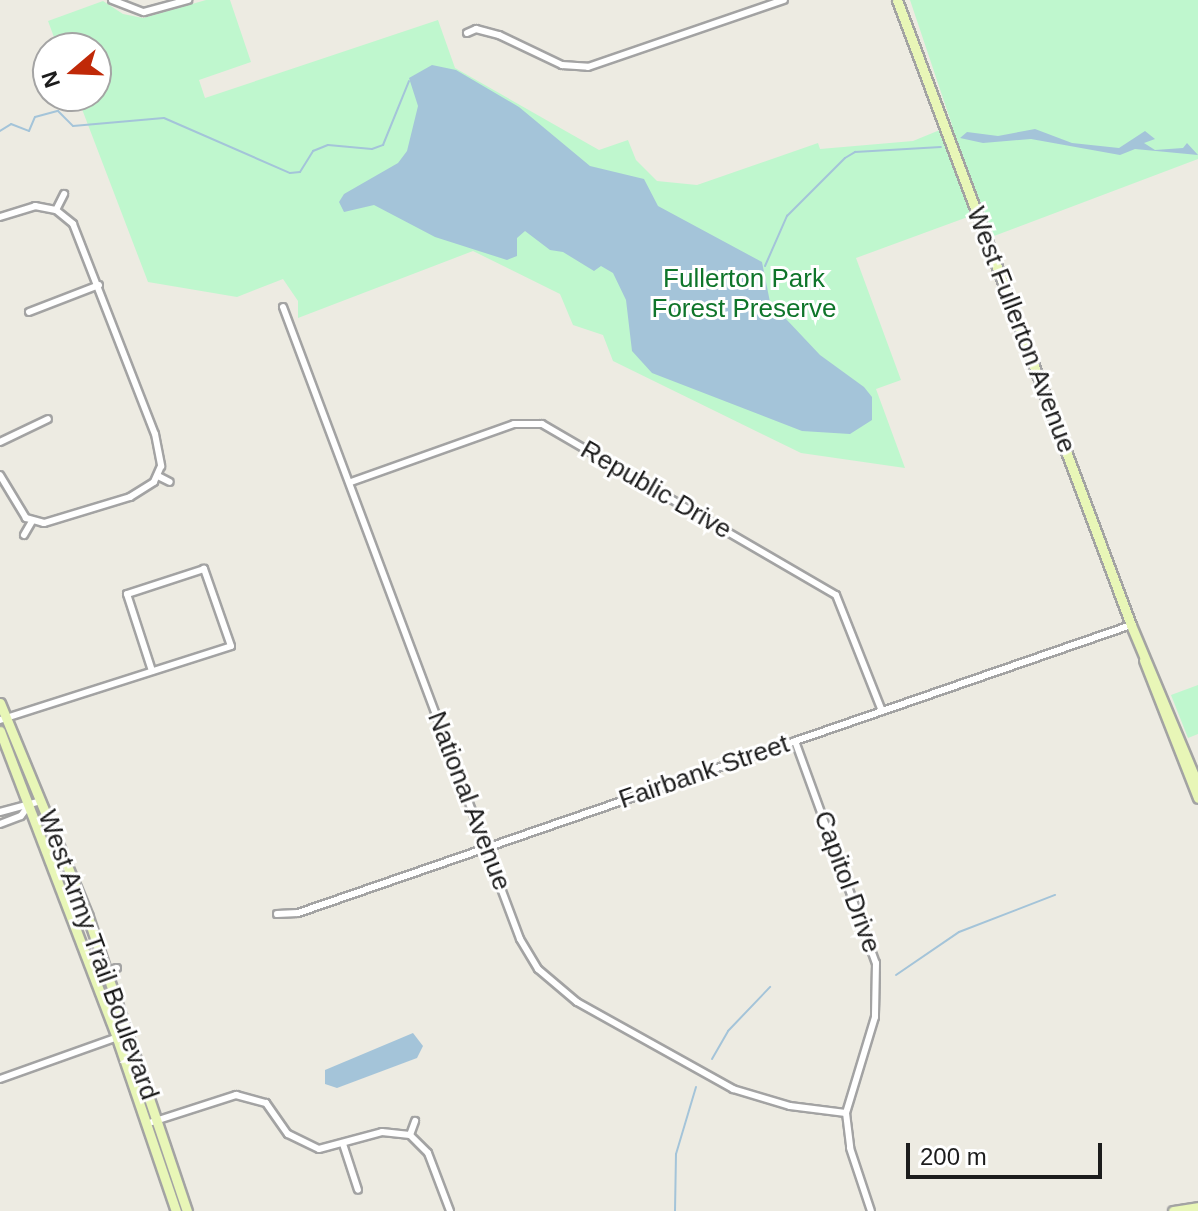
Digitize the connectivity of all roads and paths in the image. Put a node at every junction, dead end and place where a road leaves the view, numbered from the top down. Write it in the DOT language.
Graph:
graph roads {
  1 [pos="112,0"];
  2 [pos="188,0"];
  3 [pos="784,0"];
  4 [pos="897,0"];
  5 [pos="467,33"];
  6 [pos="64,194"];
  7 [pos="56,210"];
  8 [pos="0,217"];
  9 [pos="99,285"];
  10 [pos="283,307"];
  11 [pos="29,312"];
  12 [pos="48,419"];
  13 [pos="0,442"];
  14 [pos="0,475"];
  15 [pos="158,476"];
  16 [pos="170,482"];
  17 [pos="351,482"];
  18 [pos="32,521"];
  19 [pos="24,535"];
  20 [pos="1131,625"];
  21 [pos="152,671"];
  22 [pos="0,703"];
  23 [pos="882,711"];
  24 [pos="3,719"];
  25 [pos="0,731"];
  26 [pos="795,741"];
  27 [pos="1198,790"];
  28 [pos="41,801"];
  29 [pos="29,805"];
  30 [pos="0,812"];
  31 [pos="0,824"];
  32 [pos="488,847"];
  33 [pos="77,891"];
  34 [pos="64,896"];
  35 [pos="277,914"];
  36 [pos="88,917"];
  37 [pos="74,922"];
  38 [pos="112,969"];
  39 [pos="94,975"];
  40 [pos="129,1033"];
  41 [pos="117,1038"];
  42 [pos="0,1079"];
  43 [pos="846,1113"];
  44 [pos="159,1120"];
  45 [pos="415,1121"];
  46 [pos="146,1124"];
  47 [pos="410,1135"];
  48 [pos="343,1144"];
  49 [pos="358,1190"];
  50 [pos="1198,1207"];
  51 [pos="181,1209"];
  52 [pos="450,1211"];
  53 [pos="871,1211"];
  54 [pos="1173,1211"];
  1 -- 2 [label="street"];
  3 -- 5 [label="street"];
  4 -- 20 [label="main road, West Fullerton Avenue"];
  6 -- 7 [label="street"];
  7 -- 8 [label="street"];
  7 -- 9 [label="street"];
  9 -- 11 [label="street"];
  9 -- 15 [label="street"];
  10 -- 17 [label="street, National Avenue"];
  12 -- 13 [label="street"];
  14 -- 18 [label="street"];
  15 -- 16 [label="street"];
  15 -- 18 [label="street"];
  17 -- 23 [label="street, Republic Drive"];
  17 -- 32 [label="street, National Avenue"];
  18 -- 19 [label="street"];
  20 -- 23 [label="street, Fairbank Street"];
  20 -- 27 [label="main road, West Fullerton Avenue"];
  21 -- 21 [label="street"];
  21 -- 24 [label="street"];
  22 -- 24 [label="main road, West Army Trail Boulevard"];
  23 -- 26 [label="street, Fairbank Street"];
  24 -- 28 [label="main road, West Army Trail Boulevard"];
  25 -- 29 [label="main road, West Army Trail Boulevard"];
  26 -- 32 [label="street, Fairbank Street"];
  26 -- 43 [label="street, Capitol Drive"];
  28 -- 29 [label="street"];
  28 -- 33 [label="main road, West Army Trail Boulevard"];
  29 -- 30 [label="street"];
  29 -- 31 [label="street"];
  29 -- 34 [label="main road, West Army Trail Boulevard"];
  32 -- 35 [label="street, Fairbank Street"];
  32 -- 43 [label="street, National Avenue"];
  33 -- 34 [label="main road"];
  33 -- 36 [label="main road, West Army Trail Boulevard"];
  34 -- 37 [label="main road, West Army Trail Boulevard"];
  36 -- 37 [label="main road"];
  36 -- 38 [label="main road, West Army Trail Boulevard"];
  37 -- 39 [label="main road, West Army Trail Boulevard"];
  38 -- 39 [label="street"];
  38 -- 40 [label="main road, West Army Trail Boulevard"];
  39 -- 41 [label="main road, West Army Trail Boulevard"];
  40 -- 41 [label="street"];
  40 -- 44 [label="main road, West Army Trail Boulevard"];
  41 -- 42 [label="street"];
  41 -- 46 [label="main road, West Army Trail Boulevard"];
  43 -- 53 [label="street, Capitol Drive"];
  44 -- 46 [label="street"];
  44 -- 48 [label="street"];
  44 -- 51 [label="main road, West Army Trail Boulevard"];
  45 -- 47 [label="street"];
  46 -- 51 [label="main road, West Army Trail Boulevard"];
  47 -- 48 [label="street"];
  47 -- 52 [label="street"];
  48 -- 49 [label="street"];
  50 -- 54 [label="main road"];
}
